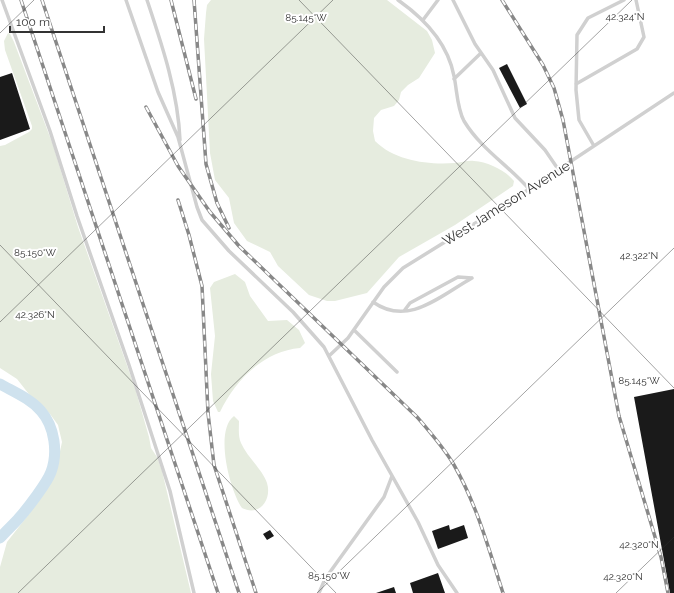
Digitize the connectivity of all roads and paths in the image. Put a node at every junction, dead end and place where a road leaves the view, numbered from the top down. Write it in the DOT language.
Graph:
graph roads {
  1 [pos="2,0"];
  2 [pos="126,0"];
  3 [pos="147,0"];
  4 [pos="398,0"];
  5 [pos="438,0"];
  6 [pos="453,0"];
  7 [pos="624,0"];
  8 [pos="636,0"];
  9 [pos="423,20"];
  10 [pos="481,53"];
  11 [pos="454,78"];
  12 [pos="576,84"];
  13 [pos="674,93"];
  14 [pos="180,145"];
  15 [pos="594,146"];
  16 [pos="558,169"];
  17 [pos="529,189"];
  18 [pos="373,302"];
  19 [pos="404,311"];
  20 [pos="354,330"];
  21 [pos="330,355"];
  22 [pos="398,372"];
  23 [pos="392,476"];
  24 [pos="194,593"];
  25 [pos="319,593"];
  26 [pos="457,593"];
  1 -- 24 [label="lane"];
  2 -- 14 [label="lane"];
  3 -- 14 [label="lane"];
  4 -- 9 [label="lane"];
  5 -- 9 [label="lane"];
  6 -- 10 [label="lane"];
  7 -- 12 [label="lane"];
  8 -- 12 [label="lane"];
  9 -- 11 [label="lane"];
  10 -- 11 [label="lane"];
  10 -- 16 [label="lane"];
  11 -- 17 [label="lane"];
  12 -- 15 [label="lane"];
  13 -- 15 [label="lane, West Jameson Avenue"];
  14 -- 21 [label="lane"];
  15 -- 16 [label="lane, West Jameson Avenue"];
  16 -- 17 [label="lane, West Jameson Avenue"];
  17 -- 18 [label="lane, West Jameson Avenue"];
  18 -- 19 [label="lane"];
  18 -- 20 [label="lane, West Jameson Avenue"];
  19 -- 19 [label="lane"];
  20 -- 21 [label="lane, West Jameson Avenue"];
  20 -- 22 [label="lane"];
  21 -- 23 [label="lane"];
  23 -- 25 [label="lane"];
  23 -- 26 [label="lane"];
}
